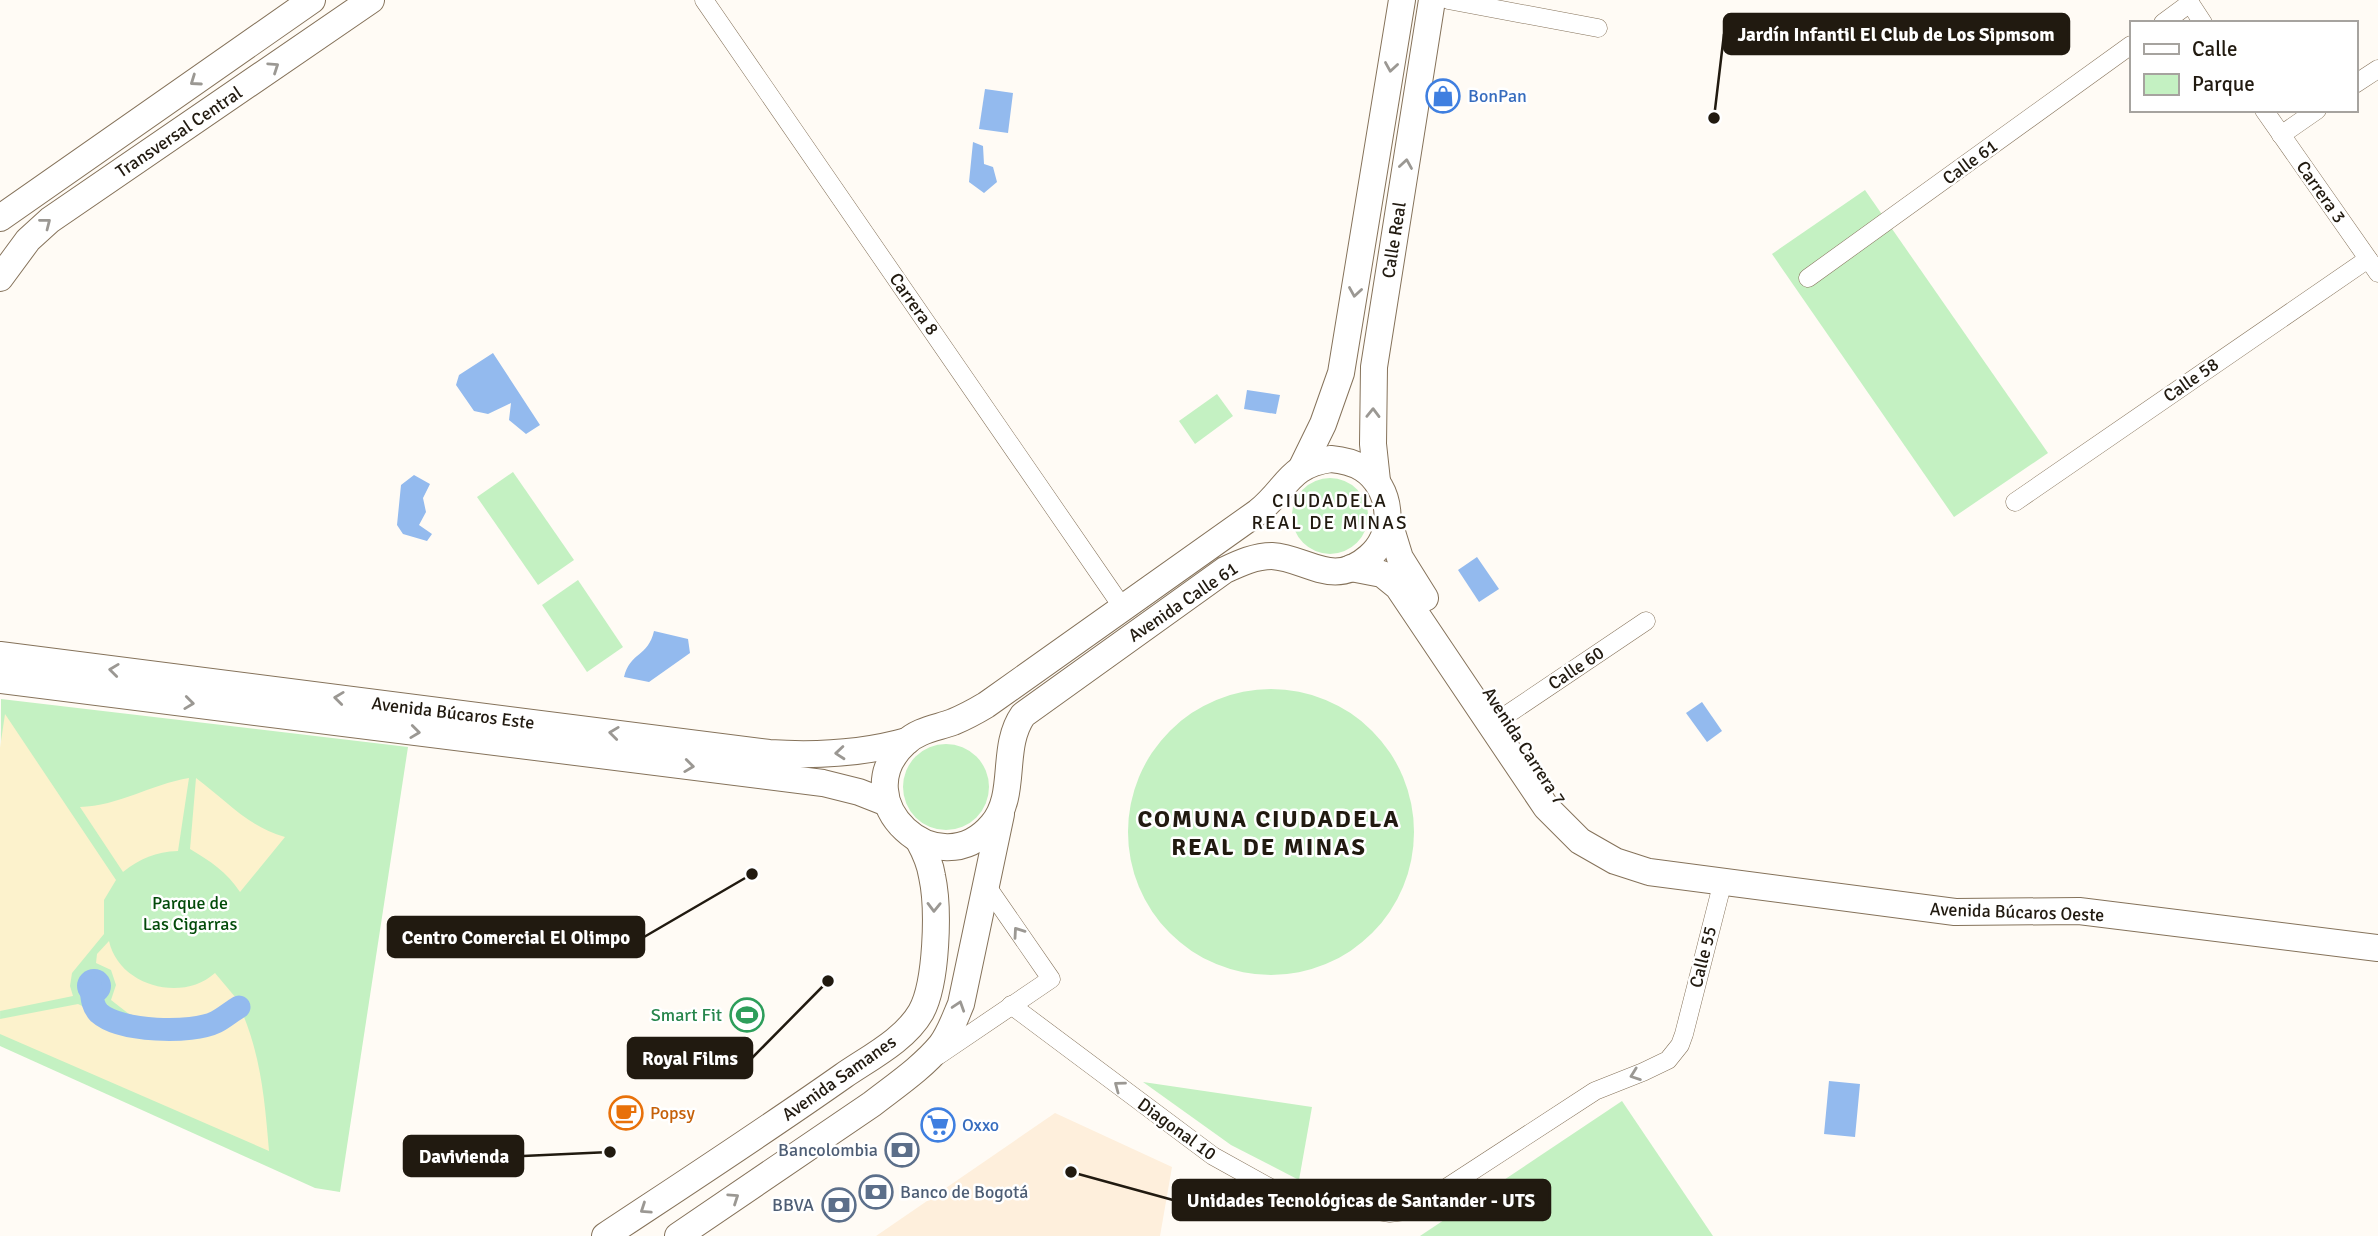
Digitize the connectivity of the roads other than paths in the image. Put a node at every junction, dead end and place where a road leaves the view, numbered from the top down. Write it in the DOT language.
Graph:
graph roads {
  1 [pos="312,0"];
  2 [pos="371,0"];
  3 [pos="704,0"];
  4 [pos="1402,0"];
  5 [pos="1432,0"];
  6 [pos="1448,0"];
  7 [pos="2189,2"];
  8 [pos="2165,21"];
  9 [pos="2202,21"];
  10 [pos="1598,28"];
  11 [pos="2130,47"];
  12 [pos="2378,69"];
  13 [pos="2357,83"];
  14 [pos="2265,112"];
  15 [pos="2314,112"];
  16 [pos="2281,135"];
  17 [pos="0,218"];
  18 [pos="2373,266"];
  19 [pos="0,278"];
  20 [pos="1808,278"];
  21 [pos="1302,467"];
  22 [pos="1377,481"];
  23 [pos="2015,502"];
  24 [pos="1388,519"];
  25 [pos="1351,568"];
  26 [pos="1123,608"];
  27 [pos="1646,621"];
  28 [pos="0,655"];
  29 [pos="0,680"];
  30 [pos="1505,716"];
  31 [pos="907,741"];
  32 [pos="887,803"];
  33 [pos="1003,807"];
  34 [pos="919,841"];
  35 [pos="1580,841"];
  36 [pos="1723,881"];
  37 [pos="986,886"];
  38 [pos="2378,948"];
  39 [pos="1011,1006"];
  40 [pos="1684,1034"];
  41 [pos="901,1081"];
  42 [pos="605,1236"];
  43 [pos="678,1236"];
  1 -- 17 [label="main road, Transversal Central, one-way"];
  19 -- 2 [label="main road, Transversal Central, one-way"];
  3 -- 26 [label="street, Carrera 8"];
  4 -- 21 [label="main road, Calle Real, one-way"];
  22 -- 5 [label="main road, Calle Real, one-way"];
  6 -- 10 [label="street"];
  7 -- 8 [label="street"];
  7 -- 9 [label="street"];
  11 -- 20 [label="street, Calle 61"];
  12 -- 13 [label="street"];
  14 -- 16 [label="street, Carrera 3"];
  15 -- 16 [label="street"];
  16 -- 18 [label="street, Carrera 3"];
  18 -- 23 [label="street, Calle 58"];
  21 -- 22 [label="main road"];
  21 -- 26 [label="main road, Avenida Calle 61"];
  22 -- 24 [label="main road"];
  24 -- 25 [label="main road"];
  24 -- 30 [label="main road, Avenida Carrera 7"];
  25 -- 33 [label="main road, Avenida Calle 61"];
  25 -- 35 [label="main road, Avenida Carrera 7"];
  26 -- 31 [label="main road, Avenida Calle 61"];
  27 -- 30 [label="street, Calle 60"];
  31 -- 28 [label="main road, Avenida Búcaros Este, one-way"];
  29 -- 32 [label="main road, Avenida Búcaros Este, one-way"];
  30 -- 35 [label="main road, Avenida Carrera 7"];
  31 -- 32 [label="main road"];
  32 -- 34 [label="main road"];
  33 -- 34 [label="main road"];
  33 -- 37 [label="main road, Avenida Samanes"];
  34 -- 42 [label="main road, Avenida Samanes, one-way"];
  35 -- 36 [label="main road, Avenida Búcaros Oeste"];
  36 -- 38 [label="main road, Avenida Búcaros Oeste"];
  36 -- 40 [label="street, Calle 55"];
  39 -- 37 [label="street, Avenida Samanes, one-way"];
  41 -- 37 [label="main road, Avenida Samanes, one-way"];
  40 -- 39 [label="street, Diagonal 10, one-way"];
  39 -- 41 [label="street, Avenida Samanes"];
  43 -- 41 [label="main road, Avenida Samanes, one-way"];
}
